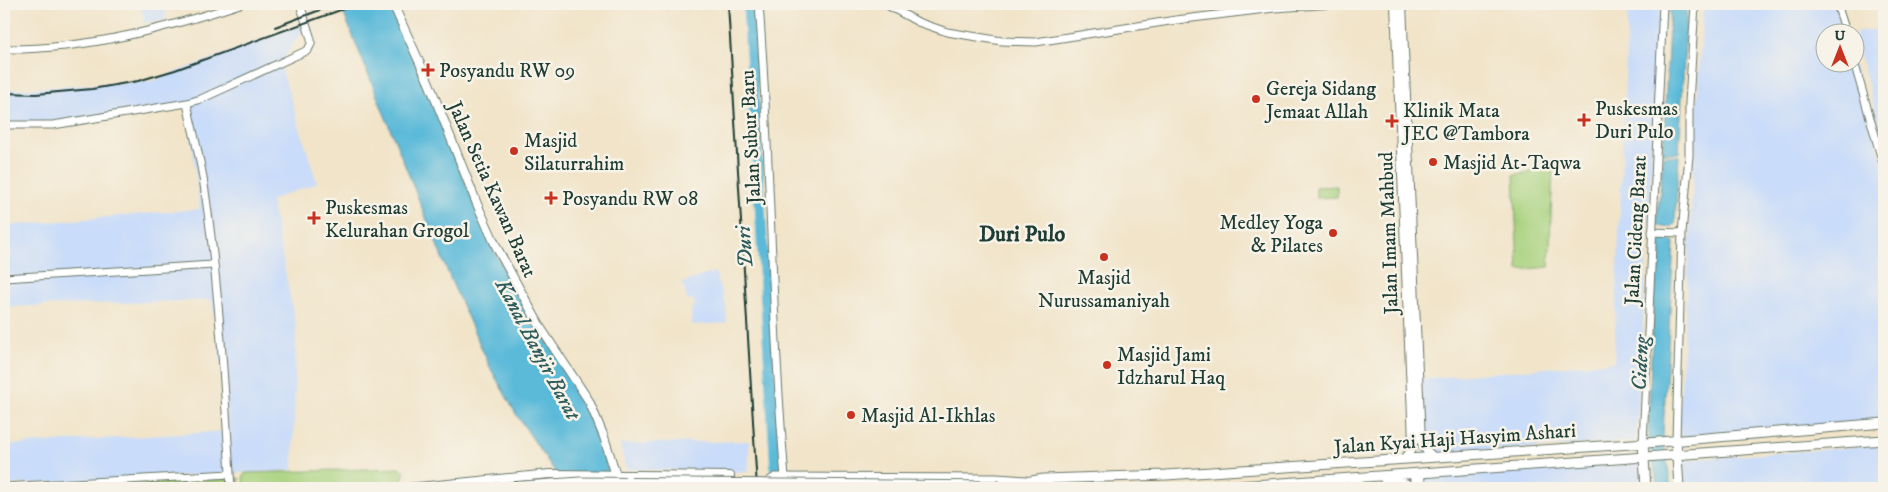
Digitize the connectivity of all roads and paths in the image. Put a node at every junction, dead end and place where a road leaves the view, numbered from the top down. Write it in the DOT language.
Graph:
graph roads {
  1 [pos="240,4"];
  2 [pos="300,4"];
  3 [pos="394,4"];
  4 [pos="758,4"];
  5 [pos="885,4"];
  6 [pos="1287,4"];
  7 [pos="1328,4"];
  8 [pos="1334,4"];
  9 [pos="1395,4"];
  10 [pos="1402,4"];
  11 [pos="1663,4"];
  12 [pos="1695,4"];
  13 [pos="1837,4"];
  14 [pos="1274,8"];
  15 [pos="1843,22"];
  16 [pos="4,49"];
  17 [pos="1857,72"];
  18 [pos="187,103"];
  19 [pos="4,125"];
  20 [pos="1884,167"];
  21 [pos="1654,232"];
  22 [pos="1678,233"];
  23 [pos="213,265"];
  24 [pos="4,278"];
  25 [pos="1884,423"];
  26 [pos="1674,440"];
  27 [pos="1884,440"];
  28 [pos="1645,443"];
  29 [pos="1676,455"];
  30 [pos="1432,456"];
  31 [pos="1404,458"];
  32 [pos="1645,458"];
  33 [pos="230,474"];
  34 [pos="1417,474"];
  35 [pos="614,475"];
  36 [pos="690,476"];
  37 [pos="702,476"];
  38 [pos="782,477"];
  39 [pos="847,477"];
  40 [pos="812,478"];
  41 [pos="1357,478"];
  42 [pos="1028,481"];
  43 [pos="4,487"];
  44 [pos="231,488"];
  45 [pos="408,488"];
  46 [pos="495,488"];
  47 [pos="696,488"];
  48 [pos="730,488"];
  49 [pos="768,488"];
  50 [pos="820,488"];
  51 [pos="835,488"];
  52 [pos="1210,488"];
  53 [pos="1410,488"];
  54 [pos="1414,488"];
  55 [pos="1421,488"];
  56 [pos="1646,488"];
  57 [pos="1679,488"];
  1 -- 16 [label="street"];
  2 -- 18 [label="street"];
  3 -- 35 [label="main road, Jalan Setia Kawan Barat"];
  4 -- 38 [label="street, Jalan Subur Baru"];
  5 -- 14 [label="street"];
  6 -- 14 [label="street"];
  7 -- 8 [label="street"];
  7 -- 14 [label="street"];
  9 -- 31 [label="main road, Jalan Imam Mahbud"];
  10 -- 30 [label="main road, Jalan Imam Mahbud"];
  11 -- 21 [label="street, Jalan Cideng Barat"];
  12 -- 22 [label="street"];
  13 -- 15 [label="street"];
  17 -- 20 [label="street"];
  18 -- 19 [label="street"];
  18 -- 23 [label="street"];
  21 -- 22 [label="street"];
  21 -- 28 [label="street, Jalan Cideng Barat"];
  22 -- 26 [label="street"];
  23 -- 24 [label="street"];
  23 -- 33 [label="street"];
  25 -- 26 [label="main road, Jalan Kyai Haji Hasyim Ashari"];
  26 -- 28 [label="main road, Jalan Kyai Haji Hasyim Ashari"];
  26 -- 29 [label="main road"];
  27 -- 29 [label="main road, Jalan Kyai Haji Hasyim Ashari"];
  28 -- 30 [label="main road, Jalan Kyai Haji Hasyim Ashari"];
  28 -- 32 [label="main road, Jalan Cideng Barat"];
  29 -- 32 [label="main road, Jalan Kyai Haji Hasyim Ashari"];
  29 -- 57 [label="main road"];
  30 -- 31 [label="main road, Jalan Kyai Haji Hasyim Ashari"];
  31 -- 42 [label="main road, Jalan Kyai Haji Hasyim Ashari"];
  32 -- 34 [label="main road, Jalan Kyai Haji Hasyim Ashari"];
  32 -- 56 [label="main road, Jalan Cideng Barat"];
  33 -- 43 [label="street"];
  33 -- 44 [label="street"];
  34 -- 41 [label="main road, Jalan Kyai Haji Hasyim Ashari"];
  34 -- 54 [label="main road"];
  34 -- 55 [label="main road"];
  35 -- 36 [label="main road"];
  35 -- 45 [label="main road"];
  36 -- 37 [label="main road"];
  36 -- 47 [label="main road"];
  37 -- 47 [label="main road"];
  37 -- 48 [label="main road"];
  38 -- 40 [label="street, Jalan Kyai Haji Hasyim Ashari"];
  38 -- 49 [label="street"];
  39 -- 40 [label="street, Jalan Kyai Haji Hasyim Ashari"];
  39 -- 42 [label="street, Jalan Kyai Haji Hasyim Ashari"];
  39 -- 51 [label="street"];
  40 -- 50 [label="street"];
  41 -- 52 [label="main road, Jalan Kyai Haji Hasyim Ashari"];
  41 -- 53 [label="main road"];
  42 -- 46 [label="main road, Jalan Kyai Haji Hasyim Ashari, bridge"];
}
